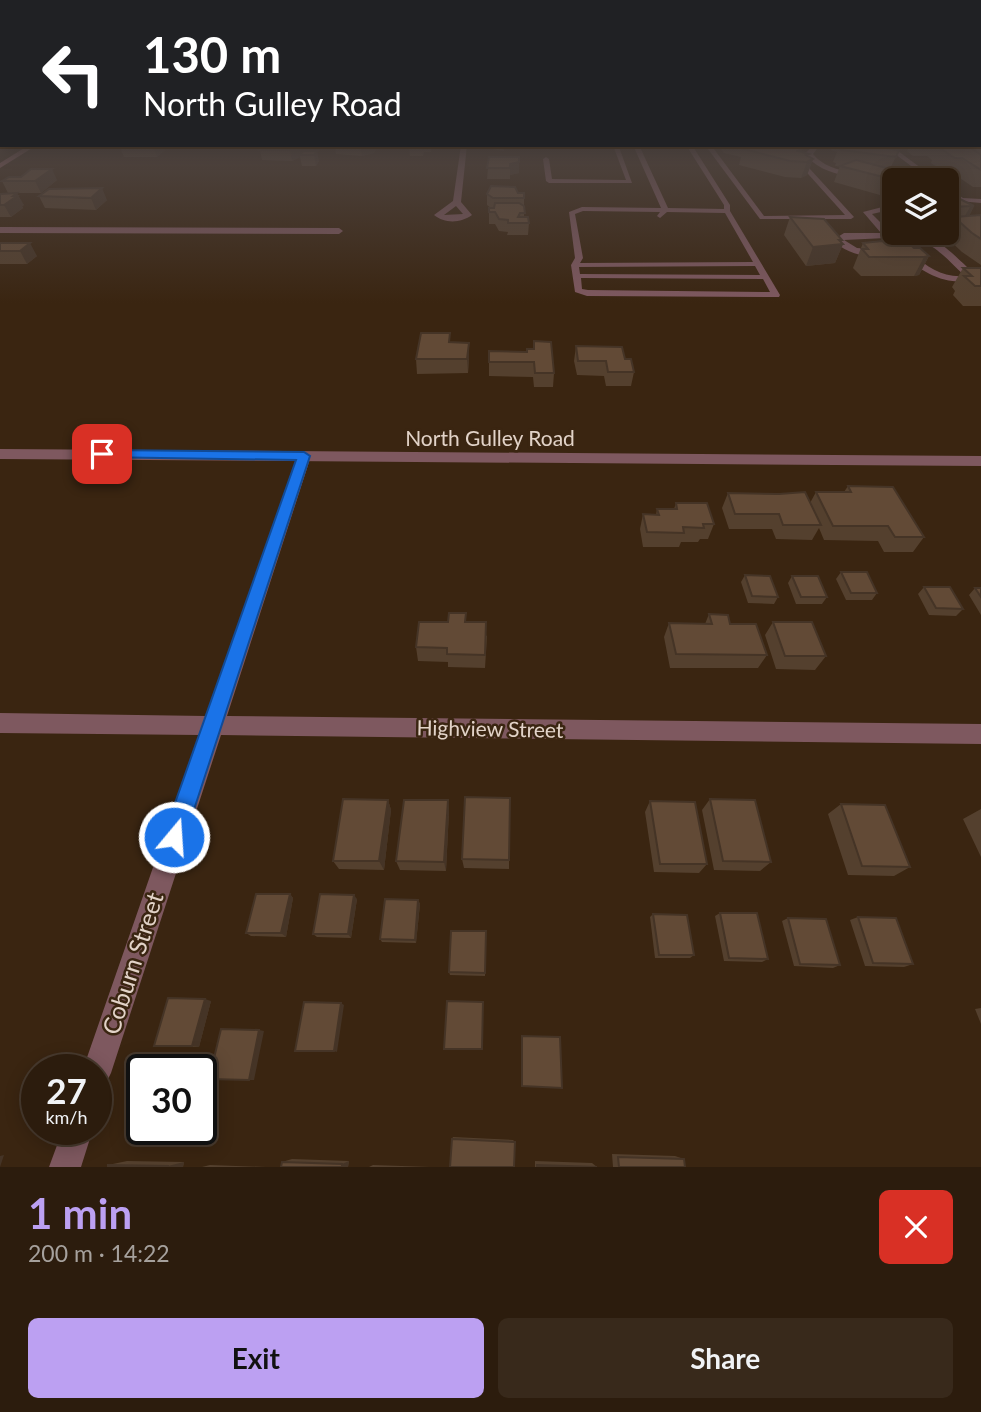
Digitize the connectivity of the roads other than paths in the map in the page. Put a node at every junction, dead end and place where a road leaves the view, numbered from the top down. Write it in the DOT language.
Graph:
graph roads {
  1 [pos="458,194"];
  2 [pos="658,194"];
  3 [pos="720,194"];
  4 [pos="745,194"];
  5 [pos="830,194"];
  6 [pos="959,199"];
  7 [pos="981,201"];
  8 [pos="457,202"];
  9 [pos="618,209"];
  10 [pos="882,209"];
  11 [pos="665,210"];
  12 [pos="727,211"];
  13 [pos="638,218"];
  14 [pos="658,218"];
  15 [pos="882,226"];
  16 [pos="0,230"];
  17 [pos="339,231"];
  18 [pos="882,234"];
  19 [pos="899,245"];
  20 [pos="937,245"];
  21 [pos="906,253"];
  22 [pos="758,264"];
  23 [pos="575,265"];
  24 [pos="576,276"];
  25 [pos="766,277"];
  26 [pos="0,454"];
  27 [pos="304,456"];
  28 [pos="981,461"];
  29 [pos="0,723"];
  30 [pos="211,725"];
  31 [pos="981,734"];
  32 [pos="102,1054"];
  33 [pos="73,1145"];
  34 [pos="65,1167"];
  1 -- 8 [label="street"];
  2 -- 11 [label="lane"];
  3 -- 12 [label="lane"];
  4 -- 5 [label="lane"];
  6 -- 7 [label="lane"];
  9 -- 11 [label="lane"];
  9 -- 13 [label="lane"];
  9 -- 23 [label="lane"];
  10 -- 15 [label="street"];
  11 -- 12 [label="lane"];
  11 -- 14 [label="lane"];
  12 -- 22 [label="lane"];
  16 -- 17 [label="street"];
  18 -- 21 [label="street"];
  19 -- 21 [label="street"];
  20 -- 21 [label="street"];
  22 -- 23 [label="lane"];
  22 -- 25 [label="lane"];
  23 -- 24 [label="lane"];
  24 -- 25 [label="lane"];
  24 -- 25 [label="lane"];
  26 -- 27 [label="street, North Gulley Road"];
  27 -- 28 [label="street, North Gulley Road"];
  27 -- 30 [label="street, Coburn Street"];
  29 -- 30 [label="street, Highview Street"];
  30 -- 31 [label="street, Highview Street"];
  30 -- 32 [label="street, Coburn Street"];
  33 -- 34 [label="street"];
}
